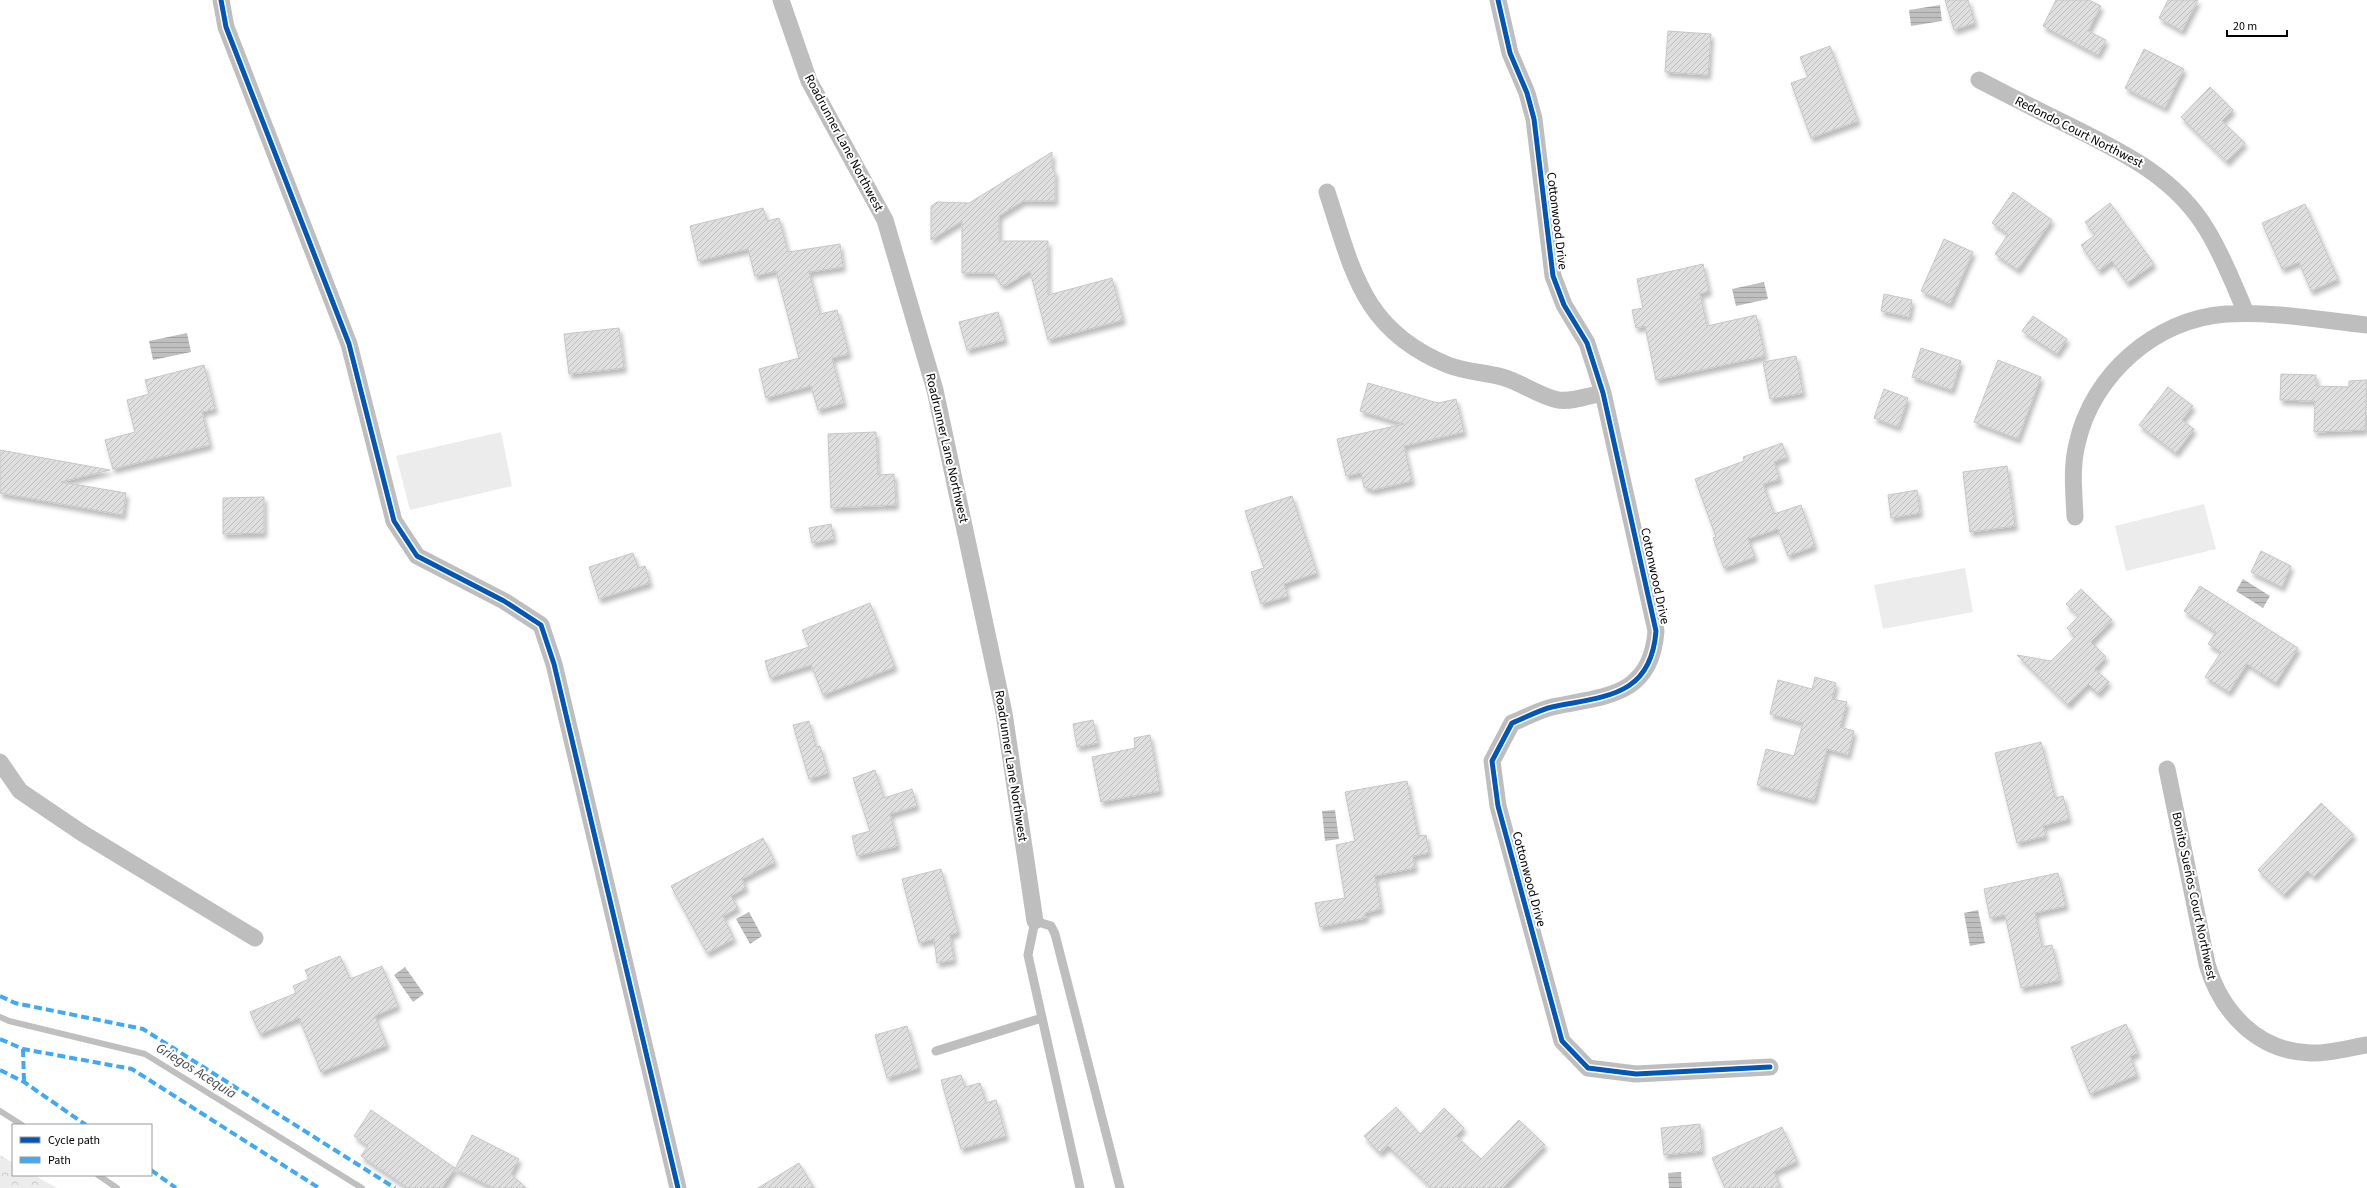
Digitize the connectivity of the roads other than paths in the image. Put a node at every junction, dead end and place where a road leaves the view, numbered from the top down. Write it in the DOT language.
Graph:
graph roads {
  1 [pos="221,0"];
  2 [pos="781,0"];
  3 [pos="1498,0"];
  4 [pos="1979,80"];
  5 [pos="1327,192"];
  6 [pos="2246,313"];
  7 [pos="2367,325"];
  8 [pos="1602,394"];
  9 [pos="2075,517"];
  10 [pos="0,762"];
  11 [pos="2168,769"];
  12 [pos="1035,921"];
  13 [pos="254,938"];
  14 [pos="1042,1018"];
  15 [pos="2367,1045"];
  16 [pos="936,1051"];
  17 [pos="1770,1067"];
  18 [pos="678,1188"];
  19 [pos="1080,1188"];
  20 [pos="1120,1188"];
  1 -- 18 [label="street"];
  2 -- 12 [label="street, Roadrunner Lane Northwest"];
  3 -- 8 [label="street, Cottonwood Drive"];
  4 -- 6 [label="street, Redondo Court Northwest"];
  5 -- 8 [label="street"];
  6 -- 7 [label="street"];
  6 -- 9 [label="street"];
  8 -- 17 [label="street, Cottonwood Drive"];
  10 -- 13 [label="street"];
  11 -- 15 [label="street, Bonito Sueños Court Northwest"];
  12 -- 14 [label="lane"];
  12 -- 20 [label="lane"];
  14 -- 16 [label="lane"];
  14 -- 19 [label="lane"];
}
